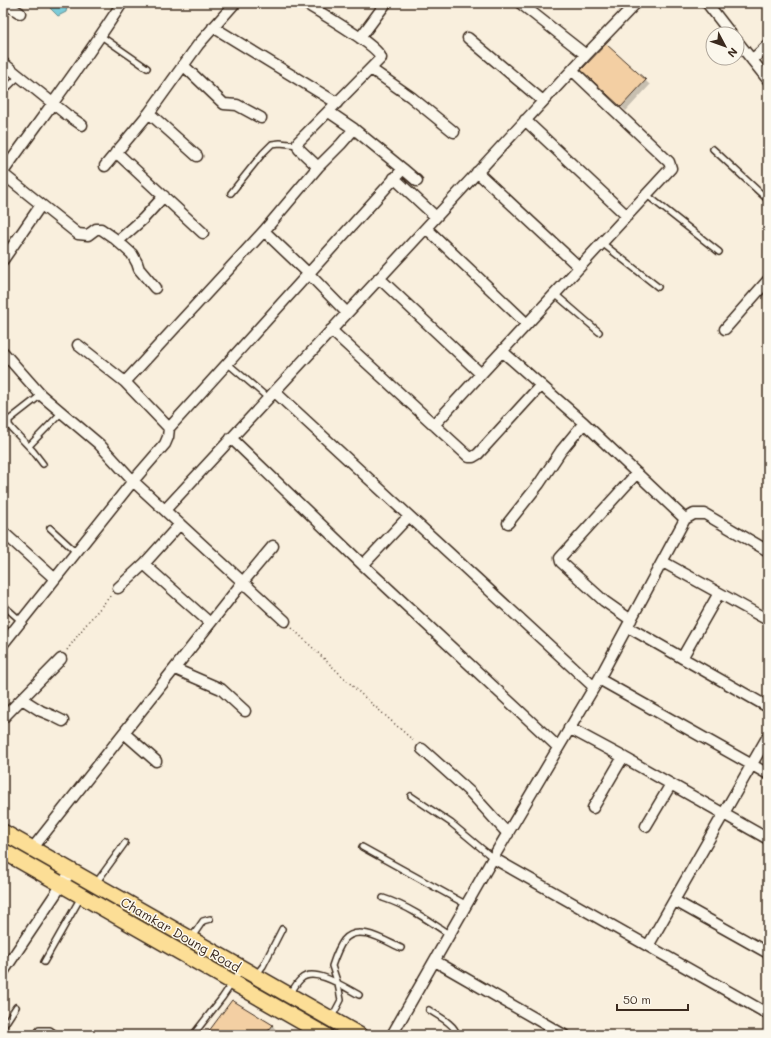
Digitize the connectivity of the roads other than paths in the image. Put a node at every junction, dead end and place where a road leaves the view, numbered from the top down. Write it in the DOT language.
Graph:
graph roads {
  1 [pos="4,3"];
  2 [pos="122,3"];
  3 [pos="235,3"];
  4 [pos="305,3"];
  5 [pos="386,3"];
  6 [pos="520,3"];
  7 [pos="636,3"];
  8 [pos="709,4"];
  9 [pos="20,13"];
  10 [pos="725,26"];
  11 [pos="213,27"];
  12 [pos="101,36"];
  13 [pos="360,38"];
  14 [pos="468,38"];
  15 [pos="768,45"];
  16 [pos="745,51"];
  17 [pos="586,54"];
  18 [pos="752,60"];
  19 [pos="3,63"];
  20 [pos="183,65"];
  21 [pos="147,68"];
  22 [pos="371,69"];
  23 [pos="572,70"];
  24 [pos="19,76"];
  25 [pos="768,80"];
  26 [pos="3,92"];
  27 [pos="543,101"];
  28 [pos="337,103"];
  29 [pos="53,104"];
  30 [pos="329,112"];
  31 [pos="149,113"];
  32 [pos="261,118"];
  33 [pos="526,120"];
  34 [pos="82,125"];
  35 [pos="354,129"];
  36 [pos="454,132"];
  37 [pos="298,145"];
  38 [pos="714,150"];
  39 [pos="116,152"];
  40 [pos="197,156"];
  41 [pos="105,166"];
  42 [pos="318,167"];
  43 [pos="403,169"];
  44 [pos="477,172"];
  45 [pos="3,173"];
  46 [pos="394,178"];
  47 [pos="417,180"];
  48 [pos="231,193"];
  49 [pos="647,195"];
  50 [pos="164,196"];
  51 [pos="768,200"];
  52 [pos="41,205"];
  53 [pos="627,216"];
  54 [pos="436,217"];
  55 [pos="426,228"];
  56 [pos="264,231"];
  57 [pos="204,233"];
  58 [pos="118,241"];
  59 [pos="602,243"];
  60 [pos="719,252"];
  61 [pos="3,260"];
  62 [pos="579,268"];
  63 [pos="308,273"];
  64 [pos="379,278"];
  65 [pos="768,280"];
  66 [pos="658,287"];
  67 [pos="155,288"];
  68 [pos="555,294"];
  69 [pos="347,313"];
  70 [pos="528,324"];
  71 [pos="725,329"];
  72 [pos="331,330"];
  73 [pos="599,332"];
  74 [pos="78,345"];
  75 [pos="502,351"];
  76 [pos="3,352"];
  77 [pos="228,363"];
  78 [pos="481,374"];
  79 [pos="125,382"];
  80 [pos="541,385"];
  81 [pos="41,395"];
  82 [pos="271,395"];
  83 [pos="62,412"];
  84 [pos="584,424"];
  85 [pos="434,425"];
  86 [pos="169,428"];
  87 [pos="231,438"];
  88 [pos="28,446"];
  89 [pos="44,464"];
  90 [pos="637,473"];
  91 [pos="133,481"];
  92 [pos="165,510"];
  93 [pos="408,516"];
  94 [pos="685,519"];
  95 [pos="508,523"];
  96 [pos="180,524"];
  97 [pos="50,528"];
  98 [pos="3,532"];
  99 [pos="273,546"];
  100 [pos="768,551"];
  101 [pos="76,552"];
  102 [pos="663,562"];
  103 [pos="144,564"];
  104 [pos="363,565"];
  105 [pos="55,579"];
  106 [pos="242,583"];
  107 [pos="118,588"];
  108 [pos="718,593"];
  109 [pos="3,605"];
  110 [pos="768,620"];
  111 [pos="21,621"];
  112 [pos="284,621"];
  113 [pos="629,623"];
  114 [pos="210,624"];
  115 [pos="3,644"];
  116 [pos="61,658"];
  117 [pos="682,658"];
  118 [pos="175,668"];
  119 [pos="596,683"];
  120 [pos="22,699"];
  121 [pos="768,707"];
  122 [pos="246,711"];
  123 [pos="3,718"];
  124 [pos="63,721"];
  125 [pos="569,728"];
  126 [pos="124,733"];
  127 [pos="768,736"];
  128 [pos="558,747"];
  129 [pos="422,749"];
  130 [pos="623,757"];
  131 [pos="156,761"];
  132 [pos="751,764"];
  133 [pos="768,774"];
  134 [pos="671,784"];
  135 [pos="411,796"];
  136 [pos="593,808"];
  137 [pos="723,814"];
  138 [pos="646,826"];
  139 [pos="3,832"];
  140 [pos="508,834"];
  141 [pos="768,839"];
  142 [pos="125,843"];
  143 [pos="362,847"];
  144 [pos="32,849"];
  145 [pos="3,851"];
  146 [pos="493,858"];
  147 [pos="71,871"];
  148 [pos="94,884"];
  149 [pos="62,885"];
  150 [pos="82,896"];
  151 [pos="383,898"];
  152 [pos="675,901"];
  153 [pos="466,906"];
  154 [pos="210,919"];
  155 [pos="282,929"];
  156 [pos="450,934"];
  157 [pos="191,939"];
  158 [pos="648,946"];
  159 [pos="401,948"];
  160 [pos="768,953"];
  161 [pos="435,961"];
  162 [pos="44,962"];
  163 [pos="242,968"];
  164 [pos="3,972"];
  165 [pos="255,976"];
  166 [pos="234,983"];
  167 [pos="338,984"];
  168 [pos="359,995"];
  169 [pos="290,996"];
  170 [pos="16,1007"];
  171 [pos="429,1010"];
  172 [pos="768,1014"];
  173 [pos="331,1019"];
  174 [pos="3,1027"];
  175 [pos="36,1035"];
  176 [pos="57,1035"];
  177 [pos="193,1035"];
  178 [pos="325,1035"];
  179 [pos="359,1035"];
  180 [pos="392,1035"];
  181 [pos="457,1035"];
  182 [pos="564,1035"];
  1 -- 9 [label="street"];
  2 -- 12 [label="street"];
  3 -- 11 [label="street"];
  4 -- 13 [label="street"];
  5 -- 13 [label="street"];
  6 -- 17 [label="street"];
  7 -- 17 [label="street"];
  8 -- 10 [label="street"];
  11 -- 20 [label="street"];
  11 -- 28 [label="street"];
  12 -- 21 [label="lane"];
  12 -- 29 [label="street"];
  13 -- 22 [label="street"];
  14 -- 27 [label="street"];
  15 -- 18 [label="street"];
  16 -- 18 [label="street"];
  17 -- 23 [label="street"];
  18 -- 25 [label="street"];
  19 -- 24 [label="street"];
  20 -- 31 [label="street"];
  20 -- 32 [label="street"];
  22 -- 28 [label="street"];
  22 -- 36 [label="street"];
  23 -- 27 [label="street"];
  23 -- 49 [label="street"];
  24 -- 26 [label="lane"];
  24 -- 29 [label="street"];
  27 -- 33 [label="street"];
  28 -- 30 [label="street"];
  29 -- 34 [label="street"];
  29 -- 45 [label="street"];
  30 -- 35 [label="street"];
  30 -- 37 [label="street"];
  31 -- 39 [label="street"];
  31 -- 40 [label="street"];
  33 -- 44 [label="street"];
  33 -- 53 [label="street"];
  35 -- 42 [label="street"];
  35 -- 43 [label="street"];
  37 -- 42 [label="street"];
  37 -- 48 [label="lane"];
  38 -- 51 [label="lane"];
  39 -- 41 [label="street"];
  39 -- 50 [label="street"];
  42 -- 56 [label="street"];
  43 -- 46 [label="street"];
  43 -- 47 [label="street"];
  44 -- 54 [label="street"];
  44 -- 62 [label="street"];
  45 -- 52 [label="street"];
  46 -- 54 [label="street"];
  46 -- 63 [label="street"];
  49 -- 53 [label="street"];
  49 -- 60 [label="lane"];
  50 -- 57 [label="street"];
  50 -- 58 [label="street"];
  52 -- 58 [label="street"];
  52 -- 61 [label="street"];
  53 -- 59 [label="street"];
  54 -- 55 [label="street"];
  55 -- 64 [label="street"];
  55 -- 70 [label="street"];
  56 -- 63 [label="street"];
  56 -- 79 [label="street"];
  58 -- 67 [label="street"];
  59 -- 62 [label="street"];
  59 -- 66 [label="lane"];
  62 -- 68 [label="street"];
  63 -- 69 [label="street"];
  63 -- 77 [label="street"];
  64 -- 69 [label="street"];
  64 -- 78 [label="street"];
  65 -- 71 [label="street"];
  68 -- 70 [label="street"];
  68 -- 73 [label="lane"];
  69 -- 72 [label="street"];
  70 -- 75 [label="street"];
  72 -- 82 [label="street"];
  72 -- 85 [label="street"];
  74 -- 79 [label="street"];
  75 -- 78 [label="street"];
  75 -- 80 [label="street"];
  76 -- 81 [label="street"];
  77 -- 82 [label="lane"];
  77 -- 86 [label="street"];
  78 -- 85 [label="street"];
  79 -- 86 [label="street"];
  80 -- 84 [label="street"];
  80 -- 85 [label="street"];
  81 -- 83 [label="street"];
  81 -- 88 [label="lane"];
  82 -- 87 [label="street"];
  82 -- 93 [label="street"];
  83 -- 88 [label="lane"];
  83 -- 91 [label="street"];
  84 -- 90 [label="street"];
  84 -- 95 [label="street"];
  86 -- 91 [label="street"];
  87 -- 92 [label="street"];
  87 -- 104 [label="street"];
  88 -- 89 [label="lane"];
  90 -- 94 [label="street"];
  90 -- 113 [label="street"];
  91 -- 92 [label="street"];
  91 -- 101 [label="street"];
  92 -- 96 [label="street"];
  93 -- 104 [label="street"];
  93 -- 119 [label="street"];
  94 -- 100 [label="street"];
  94 -- 102 [label="street"];
  96 -- 103 [label="street"];
  96 -- 106 [label="street"];
  97 -- 101 [label="lane"];
  98 -- 105 [label="street"];
  99 -- 106 [label="street"];
  101 -- 105 [label="street"];
  102 -- 108 [label="street"];
  102 -- 113 [label="street"];
  103 -- 107 [label="street"];
  103 -- 114 [label="street"];
  104 -- 128 [label="street"];
  105 -- 111 [label="street"];
  106 -- 112 [label="street"];
  106 -- 114 [label="street"];
  108 -- 110 [label="street"];
  108 -- 117 [label="street"];
  109 -- 111 [label="lane"];
  111 -- 115 [label="street"];
  113 -- 117 [label="street"];
  113 -- 119 [label="street"];
  114 -- 118 [label="street"];
  116 -- 120 [label="street"];
  117 -- 121 [label="street"];
  118 -- 122 [label="street"];
  118 -- 126 [label="street"];
  119 -- 125 [label="street"];
  119 -- 132 [label="street"];
  120 -- 123 [label="street"];
  120 -- 124 [label="street"];
  125 -- 128 [label="street"];
  125 -- 130 [label="street"];
  126 -- 131 [label="street"];
  126 -- 144 [label="street"];
  127 -- 132 [label="street"];
  128 -- 140 [label="street"];
  129 -- 140 [label="street"];
  130 -- 134 [label="street"];
  130 -- 136 [label="street"];
  132 -- 133 [label="street"];
  132 -- 137 [label="street"];
  134 -- 137 [label="street"];
  134 -- 138 [label="street"];
  135 -- 146 [label="lane"];
  137 -- 141 [label="street"];
  137 -- 152 [label="street"];
  139 -- 144 [label="main road, Chamkar Doung Road"];
  140 -- 146 [label="street"];
  142 -- 148 [label="lane"];
  143 -- 153 [label="lane"];
  144 -- 147 [label="main road, Chamkar Doung Road"];
  145 -- 149 [label="main road, Chamkar Doung Road"];
  146 -- 153 [label="street"];
  146 -- 158 [label="street"];
  147 -- 148 [label="main road, Chamkar Doung Road"];
  147 -- 149 [label="street"];
  148 -- 157 [label="main road, Chamkar Doung Road"];
  149 -- 150 [label="main road, Chamkar Doung Road"];
  149 -- 164 [label="street"];
  150 -- 162 [label="lane"];
  150 -- 166 [label="main road, Chamkar Doung Road"];
  151 -- 156 [label="lane"];
  152 -- 158 [label="street"];
  152 -- 160 [label="street"];
  153 -- 156 [label="street"];
  154 -- 157 [label="lane"];
  155 -- 165 [label="lane"];
  156 -- 161 [label="street"];
  157 -- 163 [label="main road, Chamkar Doung Road"];
  158 -- 172 [label="street"];
  159 -- 167 [label="lane"];
  161 -- 180 [label="street"];
  161 -- 182 [label="street"];
  163 -- 165 [label="main road, Chamkar Doung Road"];
  163 -- 166 [label="lane"];
  165 -- 169 [label="main road, Chamkar Doung Road"];
  166 -- 177 [label="lane"];
  166 -- 178 [label="main road, Chamkar Doung Road"];
  167 -- 168 [label="lane"];
  167 -- 169 [label="lane"];
  167 -- 173 [label="lane"];
  169 -- 173 [label="main road, Chamkar Doung Road"];
  170 -- 174 [label="lane"];
  171 -- 181 [label="lane"];
  173 -- 179 [label="main road, Chamkar Doung Road"];
  175 -- 176 [label="lane"];
}
